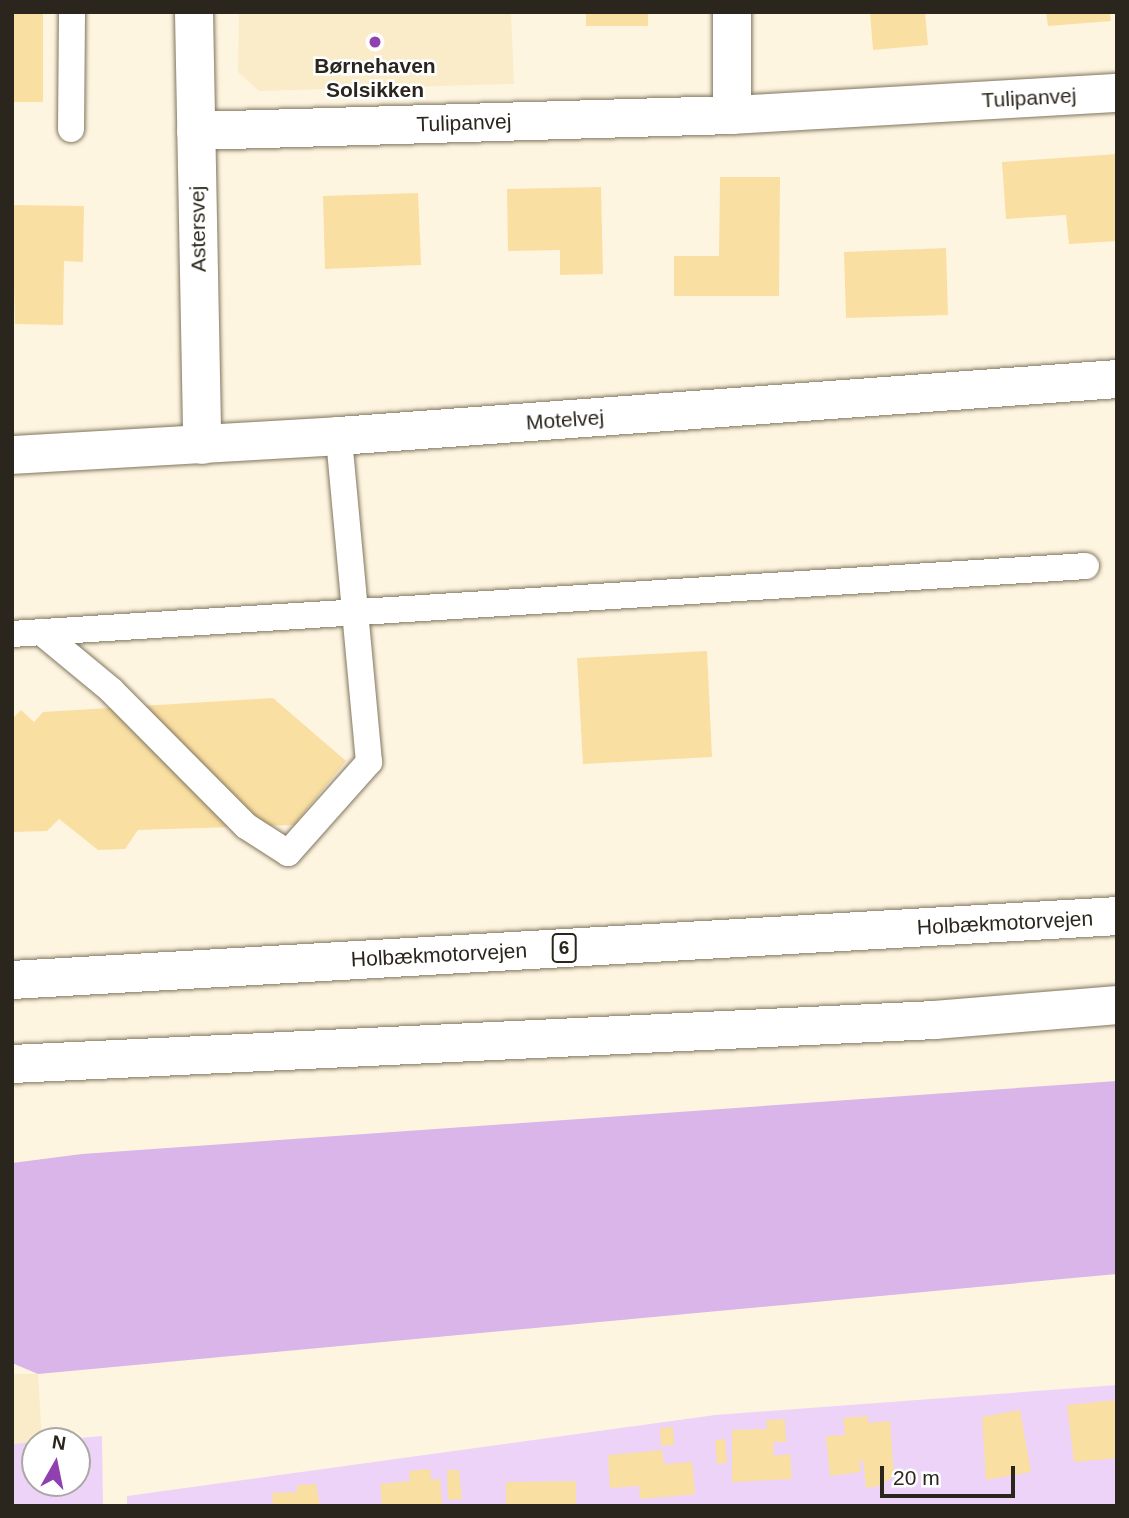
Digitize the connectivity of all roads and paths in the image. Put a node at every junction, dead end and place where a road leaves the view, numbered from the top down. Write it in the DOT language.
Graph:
graph roads {
  1 [pos="72,12"];
  2 [pos="194,12"];
  3 [pos="732,12"];
  4 [pos="1117,93"];
  5 [pos="732,115"];
  6 [pos="71,129"];
  7 [pos="196,131"];
  8 [pos="1117,379"];
  9 [pos="339,436"];
  10 [pos="202,445"];
  11 [pos="12,455"];
  12 [pos="1086,566"];
  13 [pos="354,612"];
  14 [pos="41,632"];
  15 [pos="12,634"];
  16 [pos="1117,916"];
  17 [pos="12,980"];
  18 [pos="1117,1005"];
  19 [pos="12,1064"];
  1 -- 6 [label="lane"];
  2 -- 7 [label="main road, Astersvej"];
  3 -- 5 [label="main road"];
  4 -- 5 [label="main road, Tulipanvej"];
  5 -- 7 [label="main road, Tulipanvej"];
  7 -- 10 [label="main road, Astersvej"];
  8 -- 9 [label="main road, Motelvej"];
  9 -- 10 [label="main road, Motelvej"];
  9 -- 13 [label="lane"];
  10 -- 11 [label="main road, Motelvej"];
  12 -- 13 [label="lane"];
  13 -- 14 [label="lane"];
  13 -- 14 [label="lane"];
  14 -- 15 [label="lane"];
  16 -- 17 [label="main road, Holbækmotorvejen / 6"];
  18 -- 19 [label="main road"];
}
